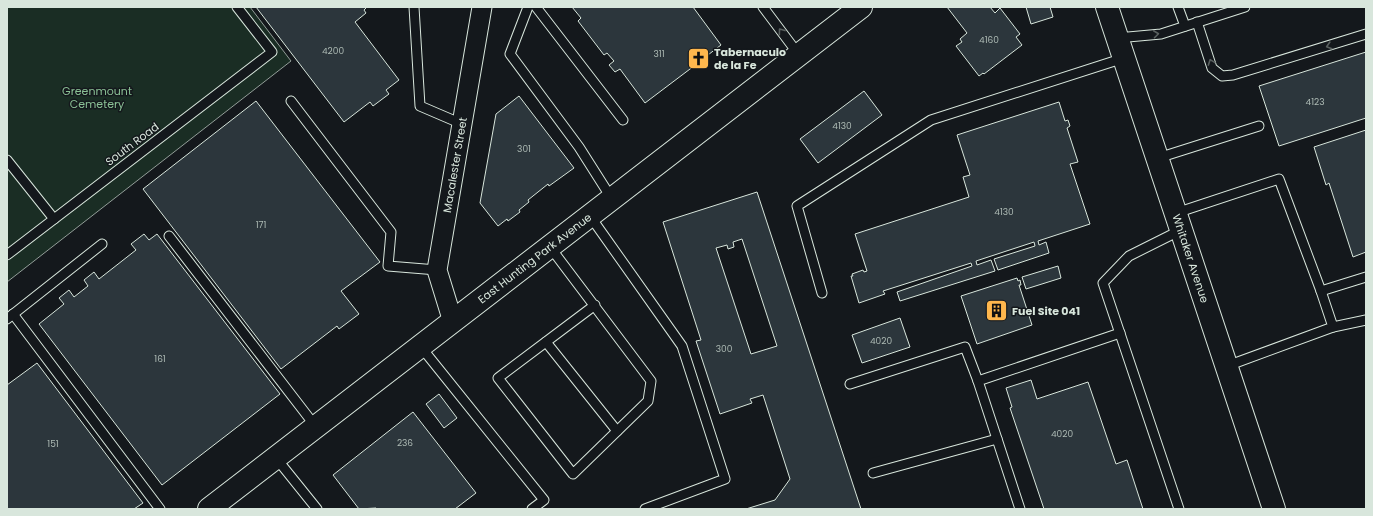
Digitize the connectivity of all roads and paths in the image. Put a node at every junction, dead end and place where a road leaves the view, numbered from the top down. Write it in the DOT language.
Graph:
graph roads {
  1 [pos="238,7"];
  2 [pos="414,7"];
  3 [pos="482,7"];
  4 [pos="528,7"];
  5 [pos="536,7"];
  6 [pos="763,7"];
  7 [pos="861,7"];
  8 [pos="1107,7"];
  9 [pos="1178,7"];
  10 [pos="1245,7"];
  11 [pos="1197,22"];
  12 [pos="1184,26"];
  13 [pos="1366,34"];
  14 [pos="1120,48"];
  15 [pos="799,55"];
  16 [pos="291,101"];
  17 [pos="623,120"];
  18 [pos="462,124"];
  19 [pos="1259,126"];
  20 [pos="1157,158"];
  21 [pos="7,160"];
  22 [pos="612,200"];
  23 [pos="590,216"];
  24 [pos="54,219"];
  25 [pos="1178,221"];
  26 [pos="169,236"];
  27 [pos="102,244"];
  28 [pos="550,247"];
  29 [pos="7,255"];
  30 [pos="437,270"];
  31 [pos="1366,277"];
  32 [pos="1321,291"];
  33 [pos="822,293"];
  34 [pos="594,306"];
  35 [pos="10,316"];
  36 [pos="1366,320"];
  37 [pos="453,322"];
  38 [pos="1333,327"];
  39 [pos="1120,332"];
  40 [pos="546,342"];
  41 [pos="421,346"];
  42 [pos="1227,366"];
  43 [pos="978,381"];
  44 [pos="850,384"];
  45 [pos="316,427"];
  46 [pos="617,431"];
  47 [pos="997,439"];
  48 [pos="276,458"];
  49 [pos="873,473"];
  50 [pos="160,509"];
  51 [pos="209,509"];
  52 [pos="317,509"];
  53 [pos="532,509"];
  54 [pos="646,509"];
  55 [pos="1020,509"];
  56 [pos="1179,509"];
  57 [pos="1274,509"];
  1 -- 24 [label="lane, South Road"];
  2 -- 18 [label="lane"];
  3 -- 18 [label="street, Macalester Street"];
  4 -- 22 [label="lane"];
  5 -- 17 [label="lane"];
  15 -- 6 [label="lane, one-way"];
  7 -- 15 [label="main road, East Hunting Park Avenue"];
  8 -- 14 [label="main road, Whitaker Avenue"];
  9 -- 12 [label="lane"];
  10 -- 11 [label="lane"];
  11 -- 12 [label="lane"];
  13 -- 11 [label="lane, one-way"];
  14 -- 12 [label="lane, one-way"];
  14 -- 20 [label="main road, Whitaker Avenue"];
  14 -- 33 [label="lane"];
  15 -- 22 [label="main road, East Hunting Park Avenue"];
  16 -- 30 [label="lane"];
  18 -- 30 [label="street, Macalester Street"];
  19 -- 20 [label="lane"];
  20 -- 25 [label="main road, Whitaker Avenue"];
  21 -- 24 [label="lane"];
  22 -- 23 [label="main road, East Hunting Park Avenue"];
  23 -- 28 [label="main road, East Hunting Park Avenue"];
  23 -- 54 [label="lane"];
  24 -- 29 [label="lane, South Road"];
  25 -- 32 [label="lane"];
  25 -- 39 [label="lane"];
  25 -- 42 [label="main road, Whitaker Avenue"];
  26 -- 45 [label="lane"];
  27 -- 35 [label="lane"];
  28 -- 34 [label="lane"];
  28 -- 37 [label="main road, East Hunting Park Avenue"];
  30 -- 37 [label="street, Macalester Street"];
  31 -- 32 [label="lane"];
  32 -- 38 [label="lane"];
  34 -- 40 [label="lane"];
  34 -- 46 [label="lane"];
  35 -- 50 [label="lane"];
  36 -- 38 [label="lane"];
  37 -- 41 [label="main road, East Hunting Park Avenue"];
  38 -- 42 [label="lane"];
  39 -- 43 [label="lane"];
  39 -- 56 [label="lane"];
  40 -- 46 [label="lane"];
  40 -- 46 [label="lane"];
  41 -- 45 [label="main road, East Hunting Park Avenue"];
  41 -- 53 [label="lane"];
  42 -- 57 [label="main road, Whitaker Avenue"];
  43 -- 44 [label="lane"];
  43 -- 47 [label="lane"];
  45 -- 48 [label="main road, East Hunting Park Avenue"];
  47 -- 49 [label="lane"];
  47 -- 55 [label="lane"];
  48 -- 51 [label="main road, East Hunting Park Avenue"];
  48 -- 52 [label="lane"];
}
